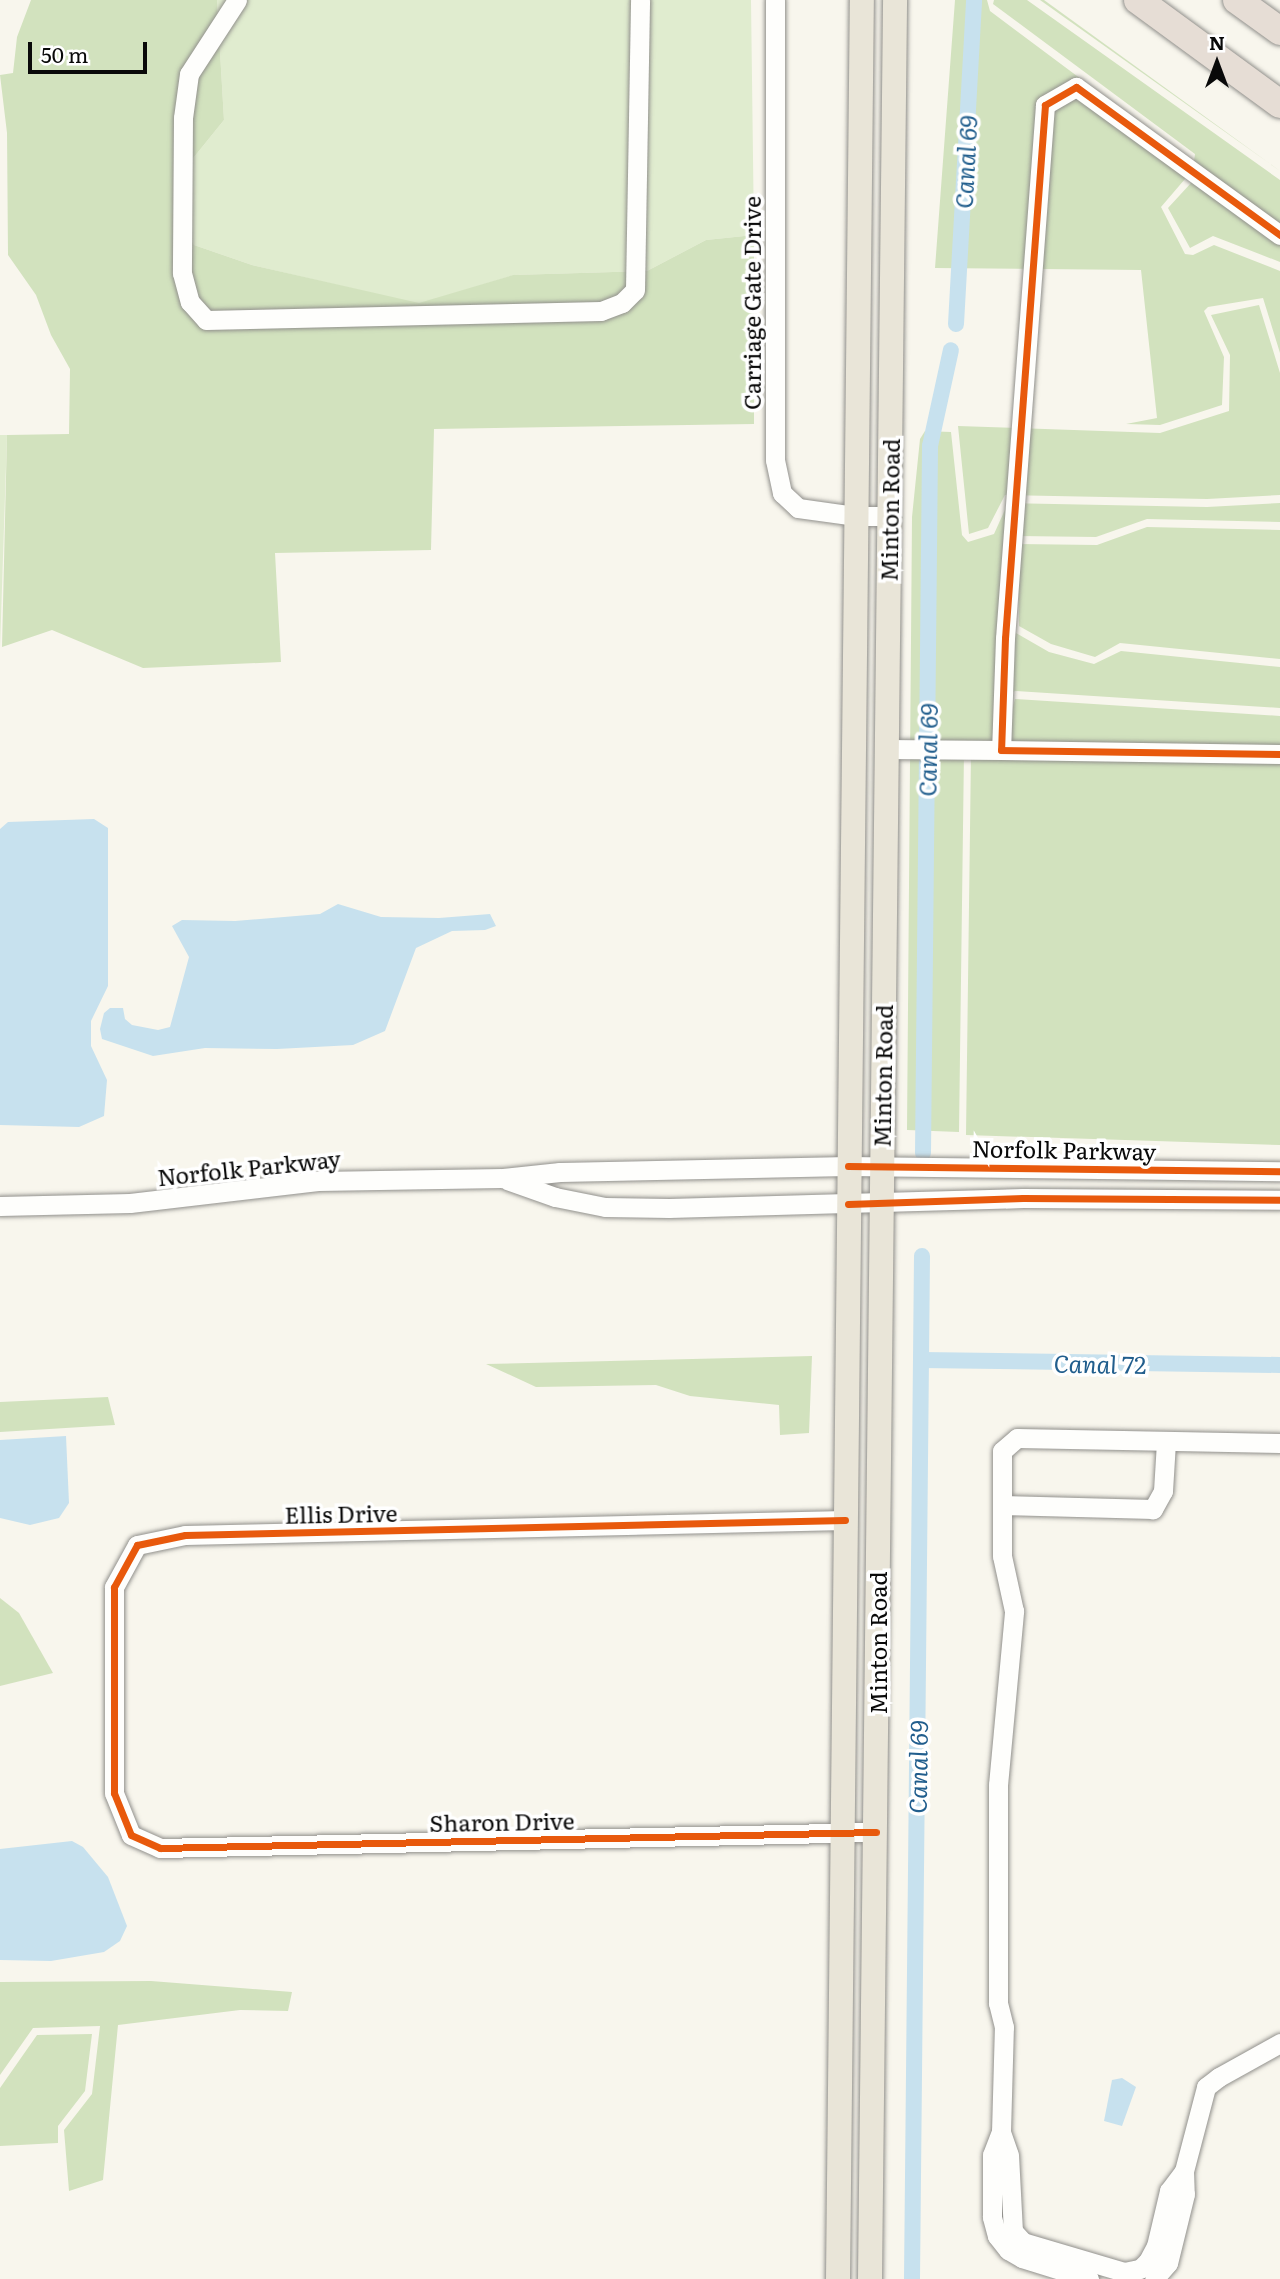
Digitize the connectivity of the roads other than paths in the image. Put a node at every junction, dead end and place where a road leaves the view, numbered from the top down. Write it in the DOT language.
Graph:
graph roads {
  1 [pos="236,0"];
  2 [pos="640,0"];
  3 [pos="775,0"];
  4 [pos="862,0"];
  5 [pos="895,0"];
  6 [pos="1138,0"];
  7 [pos="1237,0"];
  8 [pos="1280,32"];
  9 [pos="1280,104"];
  10 [pos="1280,235"];
  11 [pos="856,516"];
  12 [pos="888,516"];
  13 [pos="887,749"];
  14 [pos="1001,750"];
  15 [pos="1280,754"];
  16 [pos="848,1167"];
  17 [pos="880,1167"];
  18 [pos="1280,1171"];
  19 [pos="503,1178"];
  20 [pos="1280,1200"];
  21 [pos="880,1203"];
  22 [pos="848,1204"];
  23 [pos="0,1206"];
  24 [pos="1166,1442"];
  25 [pos="1280,1443"];
  26 [pos="1002,1505"];
  27 [pos="845,1520"];
  28 [pos="876,1832"];
  29 [pos="844,1833"];
  30 [pos="131,1835"];
  31 [pos="1280,2043"];
  32 [pos="1172,2212"];
  33 [pos="1047,2266"];
  34 [pos="1087,2275"];
  35 [pos="838,2279"];
  36 [pos="870,2279"];
  37 [pos="1154,2279"];
  1 -- 2 [label="street"];
  3 -- 11 [label="street, Carriage Gate Drive"];
  4 -- 11 [label="main road, Minton Road"];
  5 -- 12 [label="main road, Minton Road"];
  6 -- 9 [label="highway"];
  7 -- 8 [label="highway"];
  10 -- 14 [label="street"];
  11 -- 12 [label="street, Carriage Gate Drive"];
  11 -- 16 [label="main road, Minton Road"];
  12 -- 13 [label="main road, Minton Road"];
  13 -- 14 [label="street"];
  13 -- 17 [label="main road, Minton Road"];
  14 -- 15 [label="street"];
  16 -- 17 [label="street, Norfolk Parkway"];
  16 -- 19 [label="street, Norfolk Parkway"];
  16 -- 22 [label="main road, Minton Road"];
  17 -- 18 [label="street, Norfolk Parkway"];
  17 -- 21 [label="main road, Minton Road"];
  19 -- 22 [label="street, Norfolk Parkway"];
  19 -- 23 [label="street, Norfolk Parkway"];
  20 -- 21 [label="street, Norfolk Parkway"];
  21 -- 22 [label="street, Norfolk Parkway"];
  21 -- 28 [label="main road, Minton Road"];
  22 -- 27 [label="main road, Minton Road"];
  24 -- 25 [label="street"];
  24 -- 26 [label="street"];
  24 -- 26 [label="street"];
  26 -- 33 [label="street"];
  27 -- 29 [label="main road, Minton Road"];
  27 -- 30 [label="street, Ellis Drive"];
  28 -- 29 [label="street, Sharon Drive"];
  28 -- 36 [label="main road, Minton Road"];
  29 -- 30 [label="street, Sharon Drive"];
  29 -- 35 [label="main road, Minton Road"];
  31 -- 32 [label="street"];
  32 -- 34 [label="street"];
  32 -- 37 [label="street"];
  33 -- 34 [label="street"];
}
